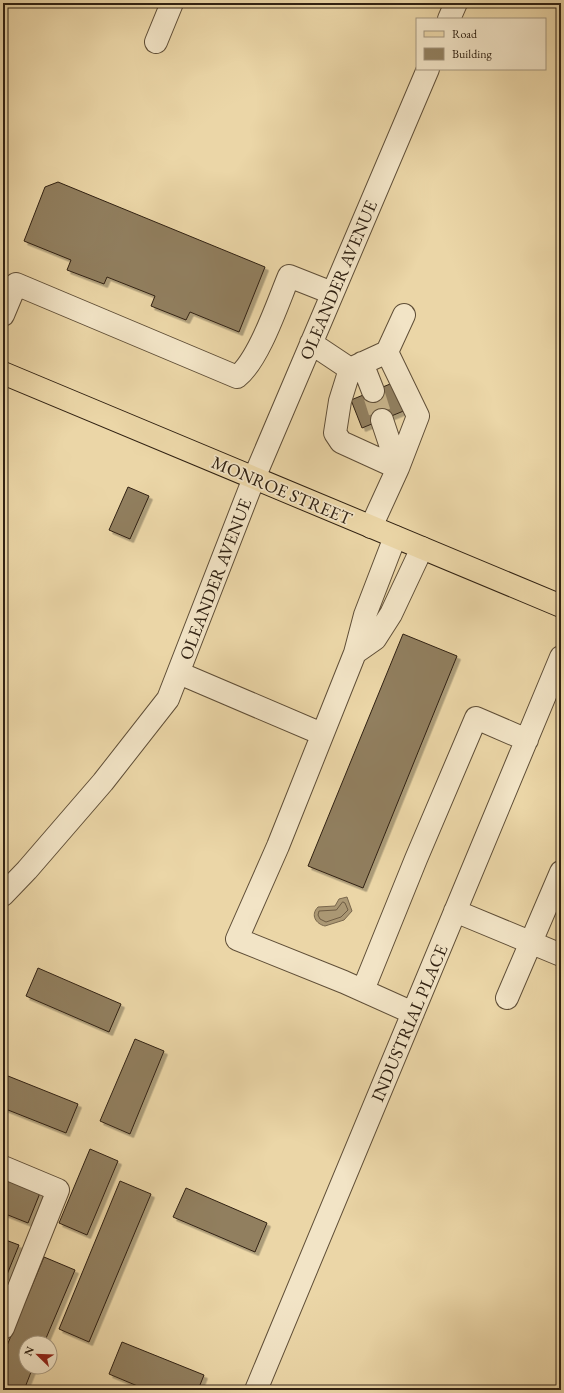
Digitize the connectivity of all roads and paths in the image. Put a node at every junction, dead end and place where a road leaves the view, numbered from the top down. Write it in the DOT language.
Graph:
graph roads {
  1 [pos="172,3"];
  2 [pos="456,3"];
  3 [pos="449,18"];
  4 [pos="156,42"];
  5 [pos="428,70"];
  6 [pos="332,293"];
  7 [pos="3,315"];
  8 [pos="404,315"];
  9 [pos="311,343"];
  10 [pos="387,352"];
  11 [pos="356,366"];
  12 [pos="3,373"];
  13 [pos="373,391"];
  14 [pos="382,420"];
  15 [pos="398,468"];
  16 [pos="254,478"];
  17 [pos="372,527"];
  18 [pos="395,537"];
  19 [pos="422,548"];
  20 [pos="561,606"];
  21 [pos="355,653"];
  22 [pos="561,657"];
  23 [pos="179,673"];
  24 [pos="322,734"];
  25 [pos="527,740"];
  26 [pos="561,872"];
  27 [pos="3,895"];
  28 [pos="456,911"];
  29 [pos="531,942"];
  30 [pos="561,955"];
  31 [pos="363,990"];
  32 [pos="507,998"];
  33 [pos="413,1013"];
  34 [pos="3,1167"];
  35 [pos="8,1298"];
  36 [pos="3,1328"];
  37 [pos="256,1390"];
  1 -- 4 [label="street"];
  2 -- 3 [label="street"];
  5 -- 6 [label="street, OLEANDER AVENUE"];
  6 -- 7 [label="street"];
  6 -- 9 [label="street, OLEANDER AVENUE"];
  8 -- 10 [label="street"];
  9 -- 11 [label="street"];
  9 -- 16 [label="street, OLEANDER AVENUE"];
  10 -- 11 [label="street"];
  10 -- 15 [label="street"];
  11 -- 13 [label="street"];
  11 -- 15 [label="street"];
  12 -- 16 [label="main road, MONROE STREET"];
  14 -- 15 [label="street"];
  15 -- 17 [label="street"];
  16 -- 17 [label="main road, MONROE STREET"];
  16 -- 23 [label="street, OLEANDER AVENUE"];
  17 -- 18 [label="main road, MONROE STREET"];
  18 -- 19 [label="main road, MONROE STREET"];
  18 -- 21 [label="street"];
  19 -- 20 [label="main road, MONROE STREET"];
  19 -- 21 [label="street"];
  21 -- 24 [label="street"];
  22 -- 25 [label="street, INDUSTRIAL PLACE"];
  23 -- 24 [label="street"];
  23 -- 27 [label="street, OLEANDER AVENUE"];
  24 -- 31 [label="street"];
  25 -- 28 [label="street, INDUSTRIAL PLACE"];
  25 -- 31 [label="street"];
  26 -- 29 [label="street"];
  28 -- 29 [label="street"];
  28 -- 33 [label="street, INDUSTRIAL PLACE"];
  29 -- 30 [label="street"];
  29 -- 32 [label="street"];
  31 -- 33 [label="street"];
  33 -- 37 [label="street, INDUSTRIAL PLACE"];
  34 -- 35 [label="street"];
  35 -- 36 [label="street"];
}
